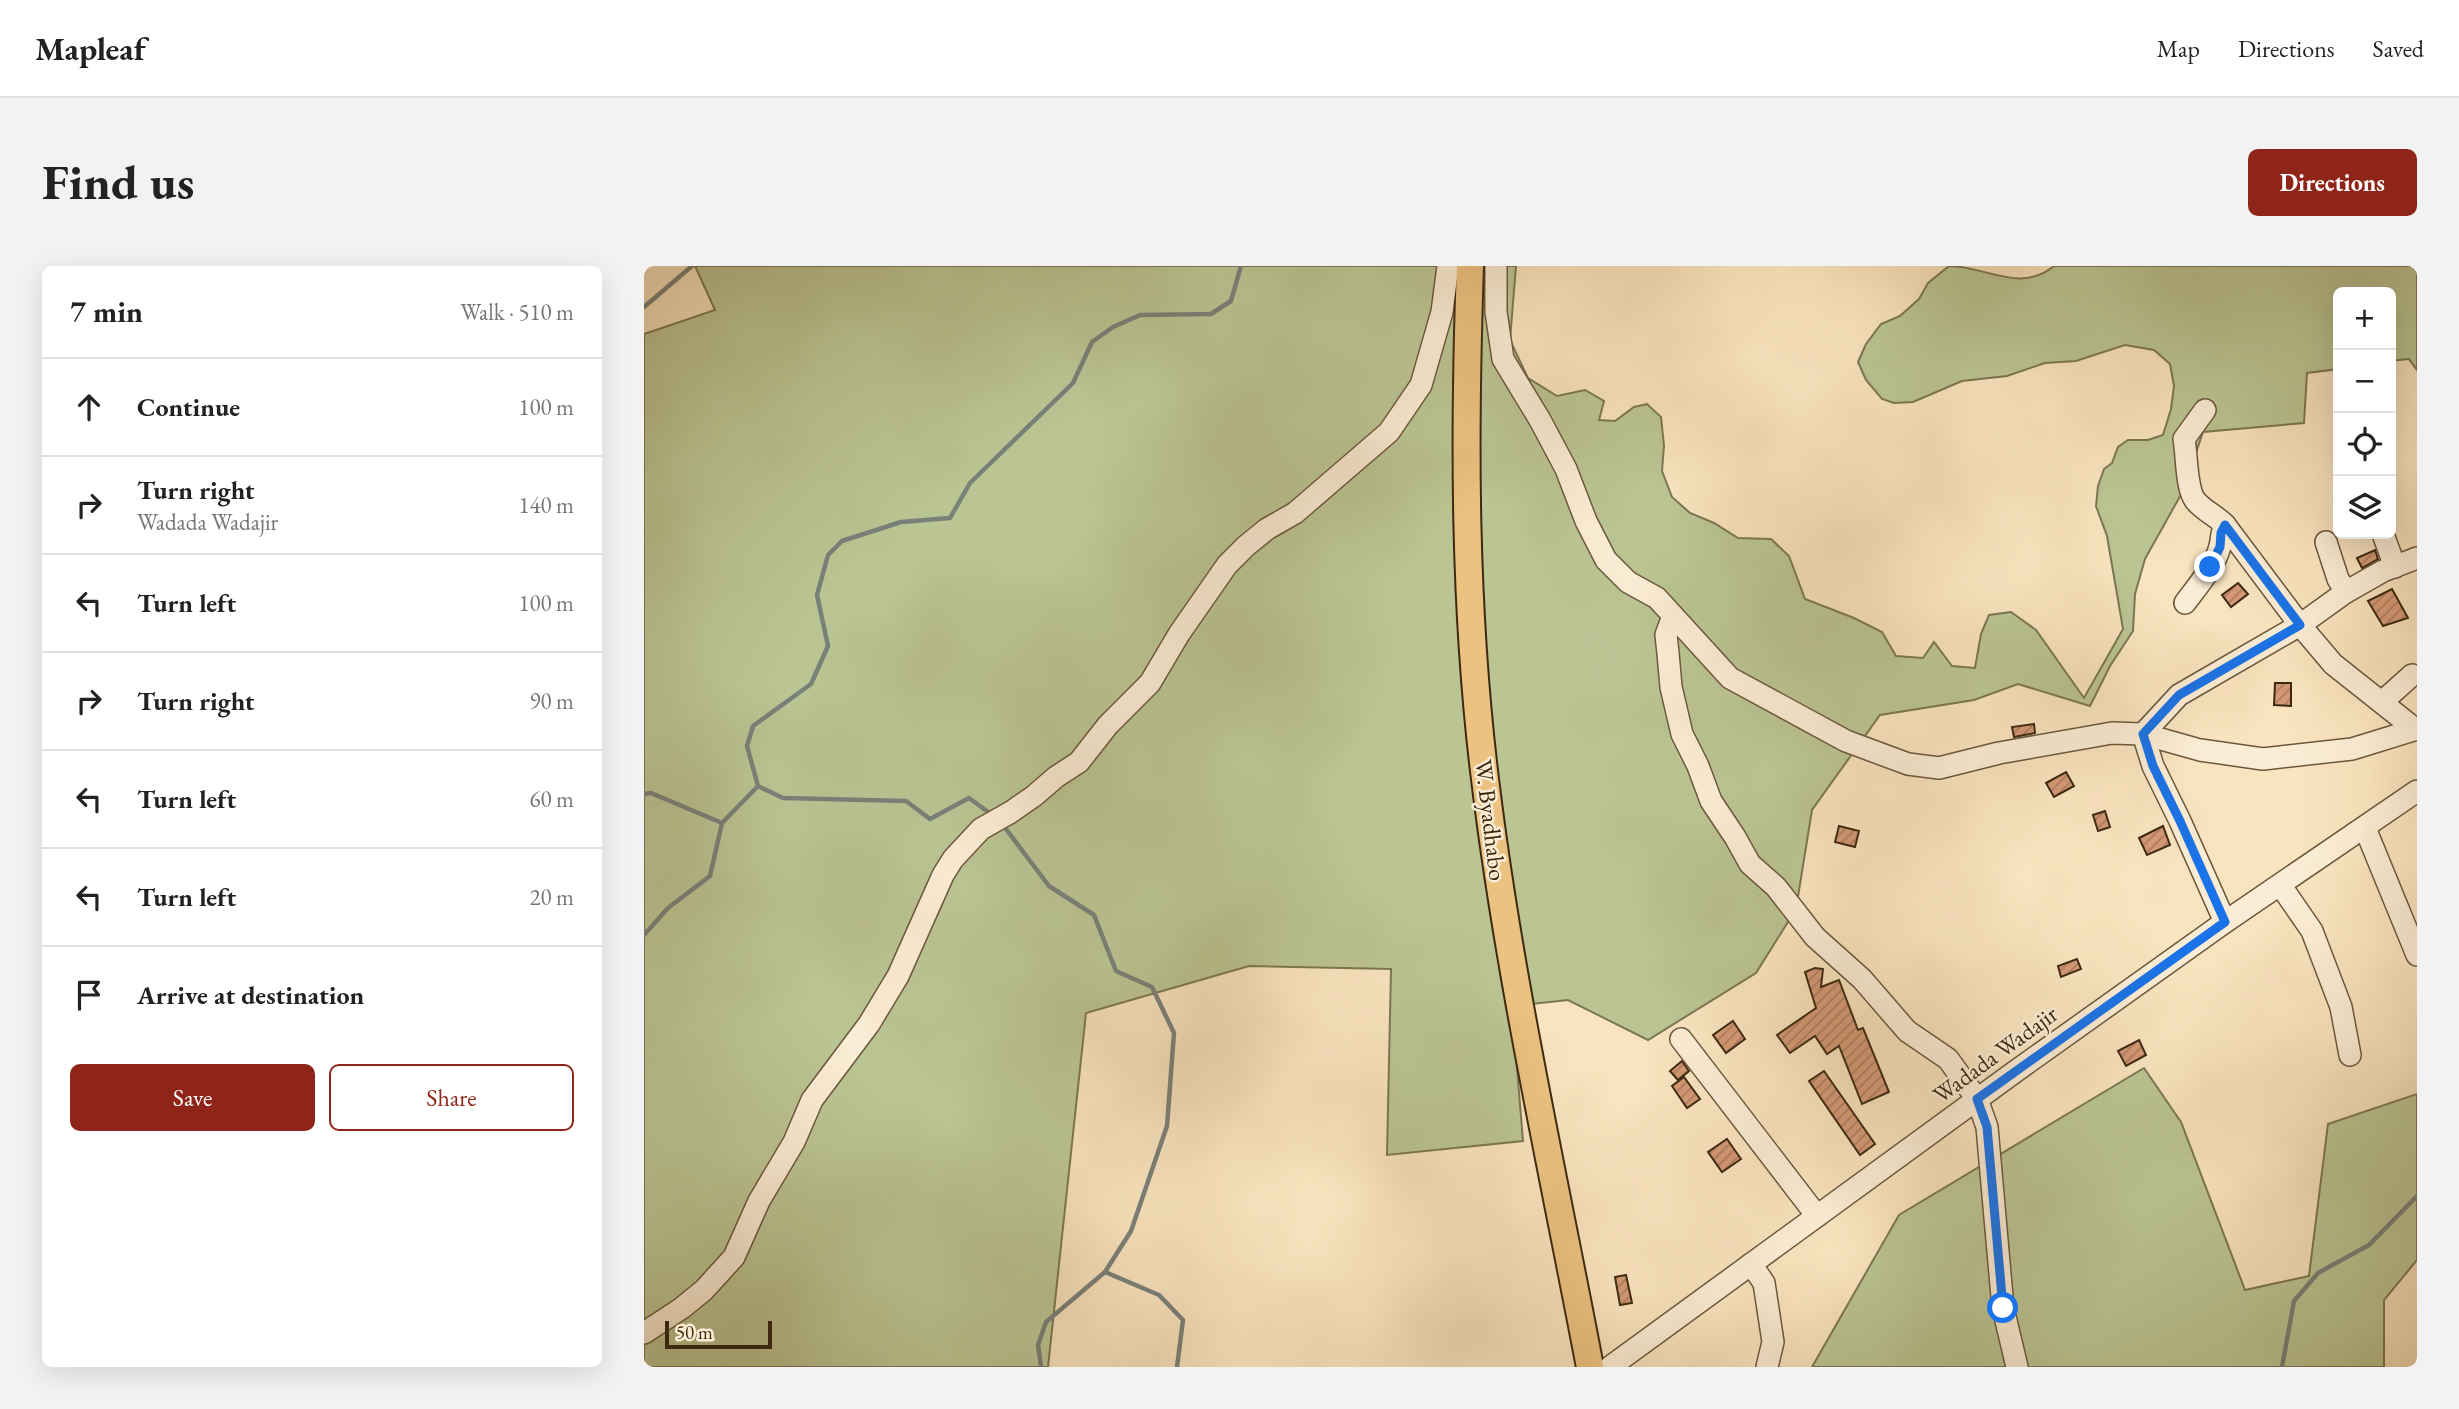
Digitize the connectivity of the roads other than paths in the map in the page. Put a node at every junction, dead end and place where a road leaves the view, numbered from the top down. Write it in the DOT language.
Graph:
graph roads {
  1 [pos="1448,266"];
  2 [pos="1469,266"];
  3 [pos="1496,266"];
  4 [pos="2205,410"];
  5 [pos="2225,525"];
  6 [pos="2384,539"];
  7 [pos="2326,541"];
  8 [pos="2417,558"];
  9 [pos="2395,567"];
  10 [pos="2346,592"];
  11 [pos="2185,603"];
  12 [pos="1673,615"];
  13 [pos="2300,625"];
  14 [pos="2412,675"];
  15 [pos="2382,702"];
  16 [pos="2416,729"];
  17 [pos="2143,734"];
  18 [pos="2417,791"];
  19 [pos="2365,828"];
  20 [pos="2281,886"];
  21 [pos="2225,922"];
  22 [pos="2417,955"];
  23 [pos="1681,1040"];
  24 [pos="2350,1055"];
  25 [pos="1977,1099"];
  26 [pos="1817,1216"];
  27 [pos="1751,1264"];
  28 [pos="644,1333"];
  29 [pos="1590,1367"];
  30 [pos="1610,1367"];
  31 [pos="1767,1367"];
  32 [pos="2017,1367"];
  1 -- 28 [label="street"];
  2 -- 29 [label="main road, W. Byadhabo"];
  3 -- 12 [label="street"];
  4 -- 5 [label="street"];
  5 -- 11 [label="street"];
  5 -- 13 [label="street"];
  6 -- 9 [label="street"];
  7 -- 10 [label="street"];
  8 -- 9 [label="street"];
  9 -- 10 [label="street"];
  10 -- 13 [label="street"];
  12 -- 17 [label="street"];
  12 -- 25 [label="street"];
  13 -- 15 [label="street"];
  13 -- 17 [label="street"];
  14 -- 15 [label="street"];
  15 -- 16 [label="street"];
  16 -- 17 [label="street"];
  17 -- 21 [label="street"];
  18 -- 19 [label="street, Wadada Wadajir"];
  19 -- 20 [label="street, Wadada Wadajir"];
  19 -- 22 [label="street"];
  20 -- 21 [label="street, Wadada Wadajir"];
  20 -- 24 [label="street"];
  21 -- 25 [label="street, Wadada Wadajir"];
  23 -- 26 [label="street"];
  25 -- 26 [label="street, Wadada Wadajir"];
  25 -- 32 [label="street"];
  26 -- 27 [label="street, Wadada Wadajir"];
  27 -- 30 [label="street, Wadada Wadajir"];
  27 -- 31 [label="street"];
}
